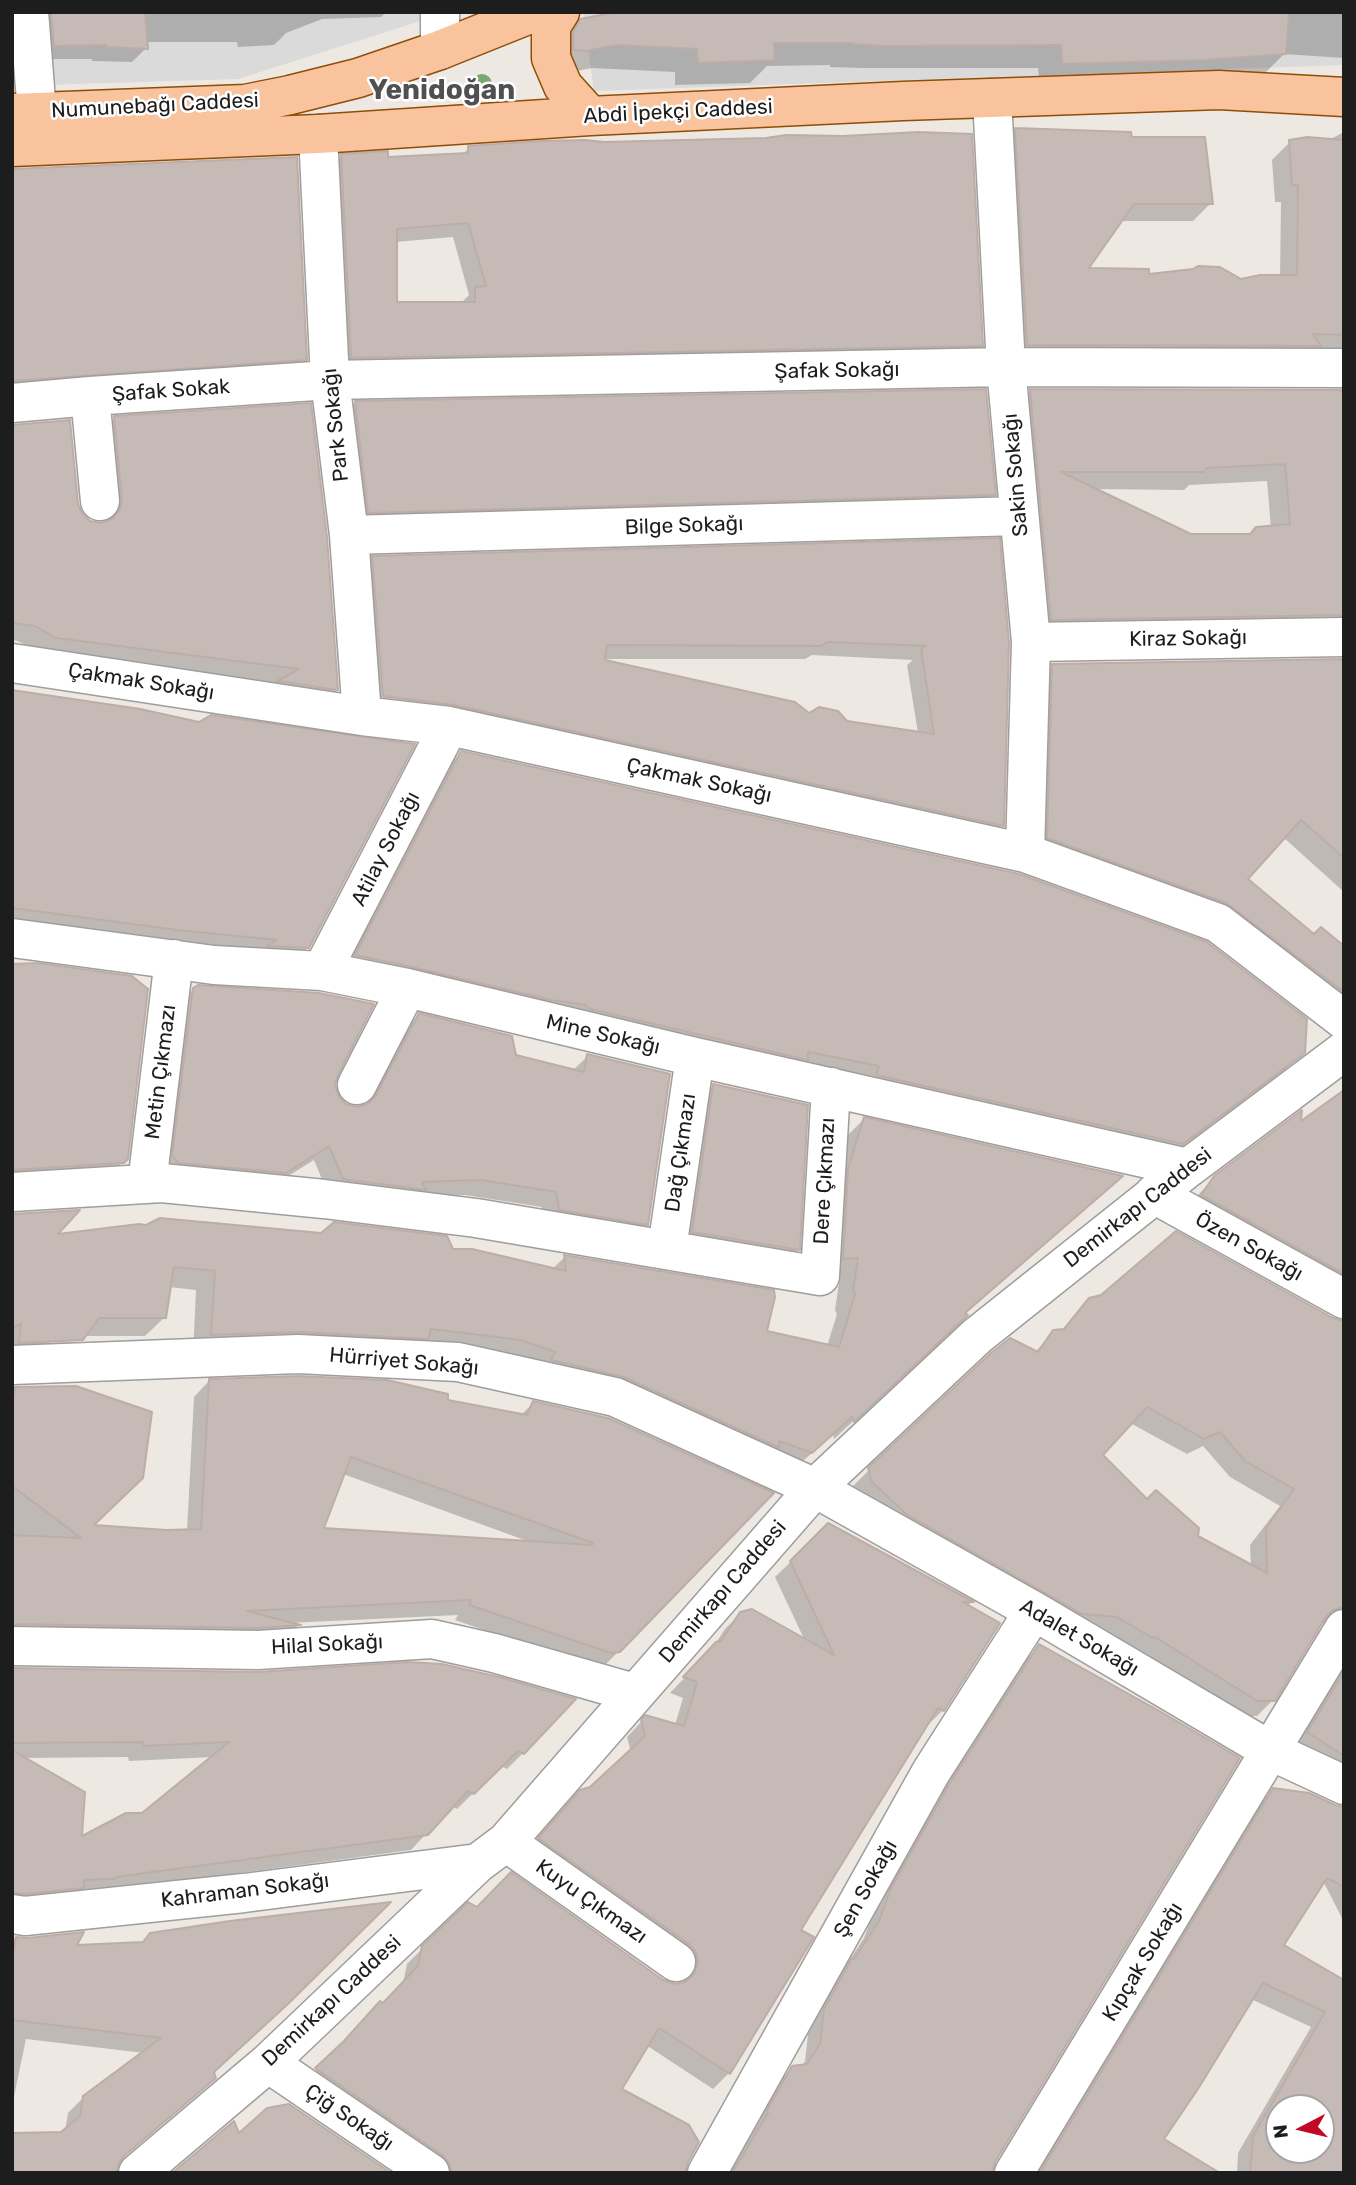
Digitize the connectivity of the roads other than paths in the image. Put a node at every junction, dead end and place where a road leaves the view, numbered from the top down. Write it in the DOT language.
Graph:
graph roads {
  1 [pos="29,12"];
  2 [pos="440,12"];
  3 [pos="535,12"];
  4 [pos="560,12"];
  5 [pos="440,50"];
  6 [pos="1344,97"];
  7 [pos="992,98"];
  8 [pos="24,113"];
  9 [pos="590,116"];
  10 [pos="318,134"];
  11 [pos="12,147"];
  12 [pos="1006,368"];
  13 [pos="1344,369"];
  14 [pos="330,380"];
  15 [pos="90,396"];
  16 [pos="12,403"];
  17 [pos="100,501"];
  18 [pos="1019,516"];
  19 [pos="349,536"];
  20 [pos="1344,637"];
  21 [pos="1031,642"];
  22 [pos="12,663"];
  23 [pos="362,716"];
  24 [pos="449,726"];
  25 [pos="1025,853"];
  26 [pos="12,938"];
  27 [pos="174,960"];
  28 [pos="322,971"];
  29 [pos="407,988"];
  30 [pos="1344,1020"];
  31 [pos="1344,1051"];
  32 [pos="695,1057"];
  33 [pos="357,1085"];
  34 [pos="831,1087"];
  35 [pos="1188,1168"];
  36 [pos="147,1184"];
  37 [pos="12,1192"];
  38 [pos="1154,1194"];
  39 [pos="667,1249"];
  40 [pos="1344,1299"];
  41 [pos="12,1366"];
  42 [pos="815,1488"];
  43 [pos="1034,1611"];
  44 [pos="1344,1629"];
  45 [pos="12,1646"];
  46 [pos="634,1693"];
  47 [pos="1271,1751"];
  48 [pos="1344,1785"];
  49 [pos="492,1853"];
  50 [pos="12,1914"];
  51 [pos="676,1962"];
  52 [pos="268,2063"];
  53 [pos="418,2170"];
  54 [pos="138,2173"];
  55 [pos="707,2173"];
  56 [pos="1014,2173"];
  1 -- 8 [label="street"];
  2 -- 5 [label="street"];
  3 -- 5 [label="main road, Numunebağı Caddesi"];
  4 -- 9 [label="main road"];
  5 -- 8 [label="main road, Numunebağı Caddesi"];
  6 -- 7 [label="main road, Abdi İpekçi Caddesi"];
  7 -- 9 [label="main road, Abdi İpekçi Caddesi"];
  7 -- 12 [label="street, Sakin Sokağı"];
  9 -- 10 [label="main road, Abdi İpekçi Caddesi"];
  10 -- 11 [label="main road, Abdi İpekçi Caddesi"];
  10 -- 14 [label="street, Park Sokağı"];
  12 -- 13 [label="street, Şafak Sokağı"];
  12 -- 14 [label="street, Şafak Sokağı"];
  12 -- 18 [label="street, Sakin Sokağı"];
  14 -- 15 [label="street, Şafak Sokak"];
  14 -- 19 [label="street, Park Sokağı"];
  15 -- 16 [label="street, Şafak Sokak"];
  15 -- 17 [label="street"];
  18 -- 19 [label="street, Bilge Sokağı"];
  18 -- 21 [label="street, Sakin Sokağı"];
  19 -- 23 [label="street, Park Sokağı"];
  20 -- 21 [label="street, Kiraz Sokağı"];
  21 -- 25 [label="street, Sakin Sokağı"];
  22 -- 23 [label="street, Çakmak Sokağı"];
  23 -- 24 [label="street, Çakmak Sokağı"];
  24 -- 25 [label="street, Çakmak Sokağı"];
  24 -- 28 [label="street, Atilay Sokağı"];
  25 -- 30 [label="street, Çakmak Sokağı"];
  26 -- 27 [label="street, Mine Sokağı"];
  27 -- 28 [label="street, Mine Sokağı"];
  27 -- 36 [label="street, Metin Çıkmazı"];
  28 -- 29 [label="street, Mine Sokağı"];
  29 -- 32 [label="street, Mine Sokağı"];
  29 -- 33 [label="street"];
  31 -- 35 [label="street, Demirkapı Caddesi"];
  32 -- 34 [label="street, Mine Sokağı"];
  32 -- 39 [label="street, Dağ Çıkmazı"];
  34 -- 35 [label="street, Mine Sokağı"];
  34 -- 39 [label="street, Dere Çıkmazı"];
  35 -- 38 [label="street, Demirkapı Caddesi"];
  36 -- 37 [label="street"];
  36 -- 39 [label="street"];
  38 -- 40 [label="street, Özen Sokağı"];
  38 -- 42 [label="street, Demirkapı Caddesi"];
  41 -- 42 [label="street, Hürriyet Sokağı"];
  42 -- 43 [label="street, Adalet Sokağı"];
  42 -- 46 [label="street, Demirkapı Caddesi"];
  43 -- 47 [label="street, Adalet Sokağı"];
  43 -- 55 [label="street, Şen Sokağı"];
  44 -- 47 [label="street, Kıpçak Sokağı"];
  45 -- 46 [label="street, Hilal Sokağı"];
  46 -- 49 [label="street, Demirkapı Caddesi"];
  47 -- 48 [label="street, Adalet Sokağı"];
  47 -- 56 [label="street, Kıpçak Sokağı"];
  49 -- 50 [label="street, Kahraman Sokağı"];
  49 -- 51 [label="street, Kuyu Çıkmazı"];
  49 -- 52 [label="street, Demirkapı Caddesi"];
  52 -- 53 [label="street, Çiğ Sokağı"];
  52 -- 54 [label="street, Demirkapı Caddesi"];
}
